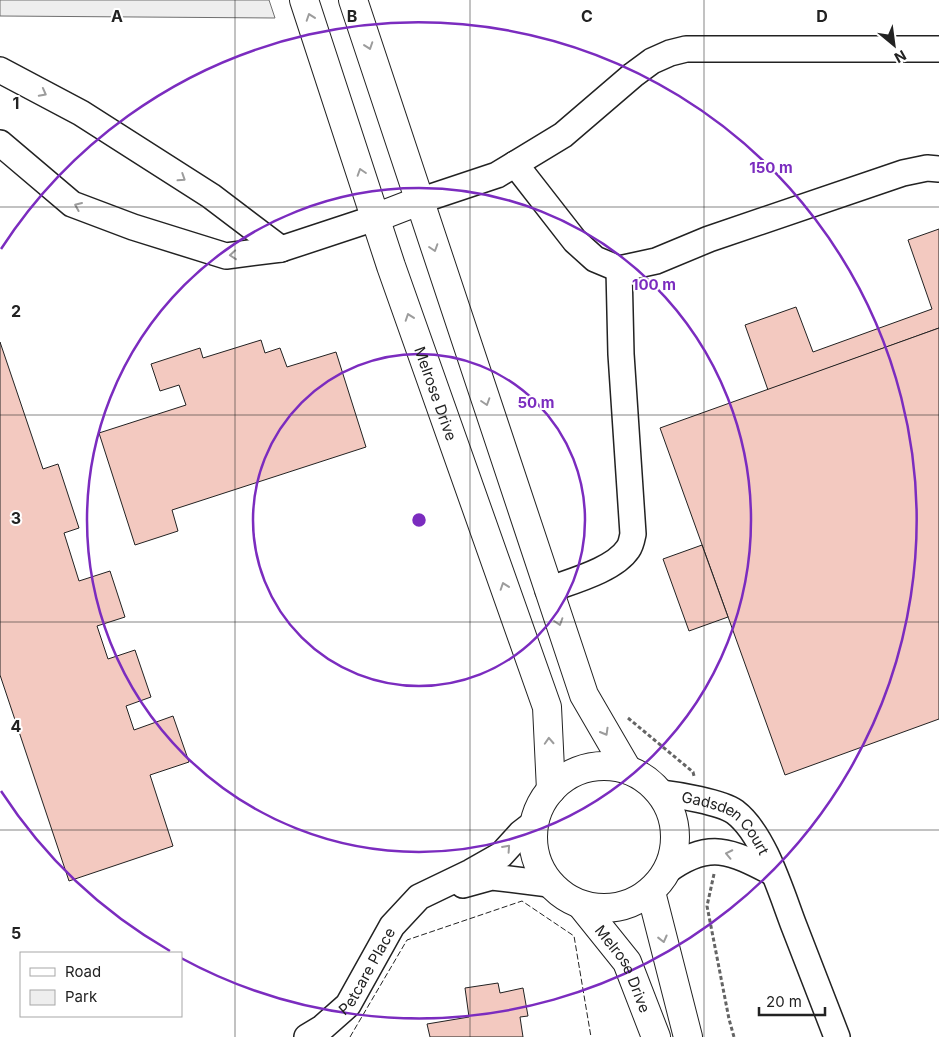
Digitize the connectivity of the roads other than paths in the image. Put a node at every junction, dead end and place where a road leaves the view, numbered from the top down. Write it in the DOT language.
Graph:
graph roads {
  1 [pos="304,0"];
  2 [pos="353,0"];
  3 [pos="939,49"];
  4 [pos="0,70"];
  5 [pos="0,143"];
  6 [pos="515,164"];
  7 [pos="939,170"];
  8 [pos="419,201"];
  9 [pos="376,218"];
  10 [pos="281,249"];
  11 [pos="619,269"];
  12 [pos="548,590"];
  13 [pos="627,770"];
  14 [pos="551,790"];
  15 [pos="661,793"];
  16 [pos="534,823"];
  17 [pos="773,873"];
  18 [pos="659,882"];
  19 [pos="549,884"];
  20 [pos="419,897"];
  21 [pos="582,906"];
  22 [pos="307,1037"];
  23 [pos="656,1037"];
  24 [pos="688,1037"];
  25 [pos="837,1037"];
  9 -- 1 [label="main road, Melrose Drive, one-way"];
  2 -- 8 [label="main road, one-way"];
  3 -- 6 [label="street"];
  4 -- 10 [label="street, one-way"];
  10 -- 5 [label="street, one-way"];
  6 -- 8 [label="street"];
  6 -- 11 [label="street"];
  7 -- 11 [label="street"];
  8 -- 9 [label="main road"];
  8 -- 12 [label="main road, one-way"];
  9 -- 10 [label="street"];
  14 -- 9 [label="main road, Melrose Drive, one-way"];
  11 -- 12 [label="street"];
  12 -- 13 [label="main road, one-way"];
  13 -- 14 [label="main road"];
  13 -- 15 [label="main road"];
  14 -- 16 [label="main road"];
  15 -- 17 [label="street, Gadsden Court"];
  15 -- 18 [label="main road"];
  16 -- 19 [label="main road"];
  20 -- 16 [label="street, Petcare Place, one-way"];
  17 -- 18 [label="street, Gadsden Court, one-way"];
  17 -- 25 [label="street, Gadsden Court"];
  18 -- 21 [label="main road"];
  18 -- 24 [label="main road, one-way"];
  19 -- 20 [label="street"];
  19 -- 21 [label="main road"];
  20 -- 22 [label="street, Petcare Place"];
  21 -- 23 [label="main road, Melrose Drive"];
}
